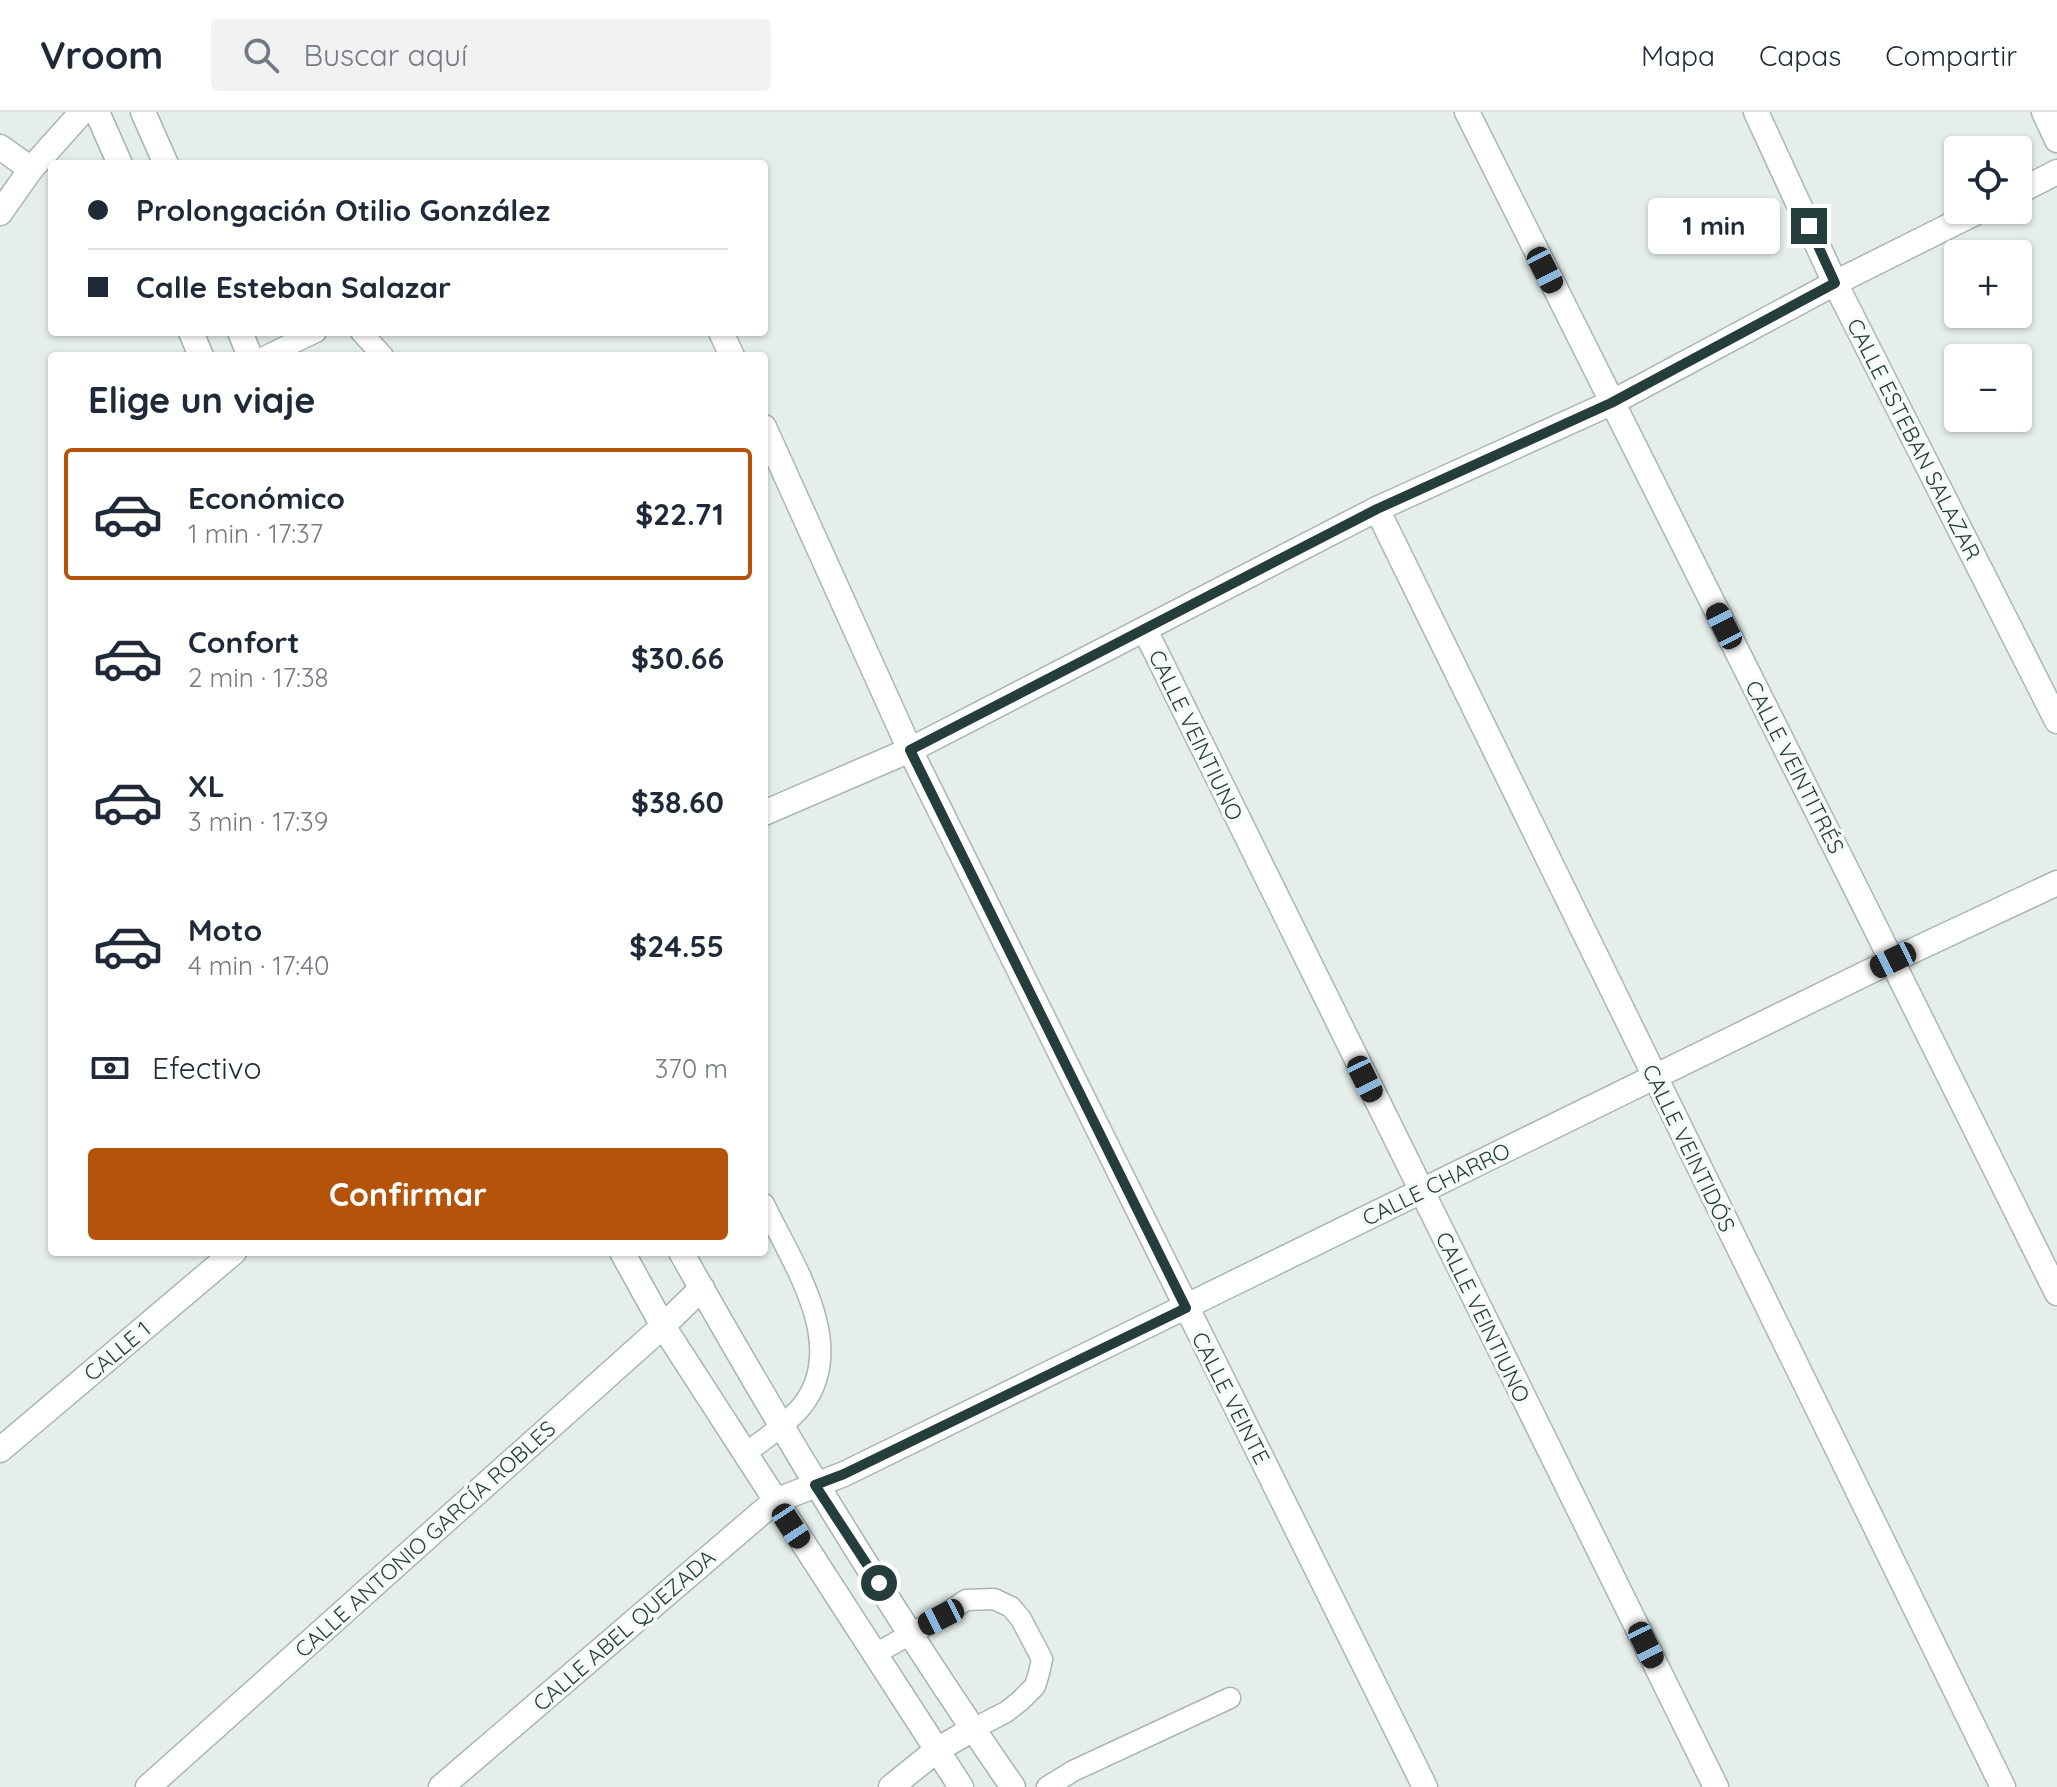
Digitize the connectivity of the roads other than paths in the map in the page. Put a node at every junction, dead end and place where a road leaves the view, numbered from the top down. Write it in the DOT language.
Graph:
graph roads {
  1 [pos="82,112"];
  2 [pos="97,112"];
  3 [pos="143,112"];
  4 [pos="1467,112"];
  5 [pos="1756,112"];
  6 [pos="2044,112"];
  7 [pos="2057,140"];
  8 [pos="0,147"];
  9 [pos="118,160"];
  10 [pos="164,160"];
  11 [pos="31,169"];
  12 [pos="2057,172"];
  13 [pos="2032,185"];
  14 [pos="0,213"];
  15 [pos="1953,224"];
  16 [pos="1835,283"];
  17 [pos="308,336"];
  18 [pos="365,336"];
  19 [pos="274,352"];
  20 [pos="379,352"];
  21 [pos="1611,403"];
  22 [pos="768,436"];
  23 [pos="1377,509"];
  24 [pos="1145,630"];
  25 [pos="2057,721"];
  26 [pos="910,750"];
  27 [pos="768,811"];
  28 [pos="2057,883"];
  29 [pos="1893,960"];
  30 [pos="1654,1078"];
  31 [pos="1421,1191"];
  32 [pos="768,1213"];
  33 [pos="229,1256"];
  34 [pos="624,1256"];
  35 [pos="683,1256"];
  36 [pos="702,1288"];
  37 [pos="2057,1293"];
  38 [pos="1186,1308"];
  39 [pos="663,1326"];
  40 [pos="781,1426"];
  41 [pos="0,1450"];
  42 [pos="745,1454"];
  43 [pos="815,1485"];
  44 [pos="775,1501"];
  45 [pos="911,1632"];
  46 [pos="875,1654"];
  47 [pos="1230,1698"];
  48 [pos="973,1729"];
  49 [pos="937,1750"];
  50 [pos="148,1787"];
  51 [pos="441,1787"];
  52 [pos="891,1787"];
  53 [pos="961,1787"];
  54 [pos="1013,1787"];
  55 [pos="1047,1787"];
  56 [pos="1425,1787"];
  57 [pos="1716,1787"];
  58 [pos="2003,1787"];
  1 -- 11 [label="street"];
  2 -- 9 [label="street"];
  3 -- 10 [label="street"];
  4 -- 21 [label="street, CALLE VEINTITRÉS"];
  5 -- 16 [label="street, CALLE ESTEBAN SALAZAR"];
  6 -- 7 [label="street"];
  8 -- 11 [label="street"];
  11 -- 14 [label="street"];
  12 -- 13 [label="street"];
  15 -- 16 [label="street"];
  16 -- 21 [label="street"];
  16 -- 25 [label="street, CALLE ESTEBAN SALAZAR"];
  17 -- 19 [label="lane"];
  18 -- 20 [label="lane"];
  21 -- 23 [label="street"];
  21 -- 29 [label="street, CALLE VEINTITRÉS"];
  22 -- 26 [label="street, CALLE VEINTE"];
  23 -- 24 [label="street"];
  23 -- 30 [label="street, CALLE VEINTIDÓS"];
  24 -- 26 [label="street"];
  24 -- 31 [label="street, CALLE VEINTIUNO"];
  26 -- 27 [label="street"];
  26 -- 38 [label="street, CALLE VEINTE"];
  28 -- 29 [label="street, CALLE CHARRO"];
  29 -- 30 [label="street, CALLE CHARRO"];
  29 -- 37 [label="street, CALLE VEINTITRÉS"];
  30 -- 31 [label="street, CALLE CHARRO"];
  30 -- 58 [label="street, CALLE VEINTIDÓS"];
  31 -- 38 [label="street, CALLE CHARRO"];
  31 -- 57 [label="street, CALLE VEINTIUNO"];
  32 -- 40 [label="lane"];
  33 -- 41 [label="street, CALLE 1"];
  34 -- 39 [label="street"];
  35 -- 36 [label="street"];
  36 -- 39 [label="street, CALLE ANTONIO GARCÍA ROBLES"];
  36 -- 40 [label="street"];
  38 -- 43 [label="street, CALLE CHARRO"];
  38 -- 56 [label="street, CALLE VEINTE"];
  39 -- 42 [label="street"];
  39 -- 50 [label="street, CALLE ANTONIO GARCÍA ROBLES"];
  40 -- 42 [label="lane"];
  40 -- 43 [label="street"];
  42 -- 44 [label="street"];
  43 -- 44 [label="street, CALLE ABEL QUEZADA"];
  43 -- 45 [label="street"];
  44 -- 46 [label="street"];
  44 -- 51 [label="street, CALLE ABEL QUEZADA"];
  45 -- 46 [label="lane"];
  45 -- 48 [label="street"];
  45 -- 48 [label="lane"];
  46 -- 49 [label="street"];
  47 -- 55 [label="lane"];
  48 -- 49 [label="street"];
  48 -- 54 [label="street"];
  49 -- 52 [label="street"];
  49 -- 53 [label="street"];
}
